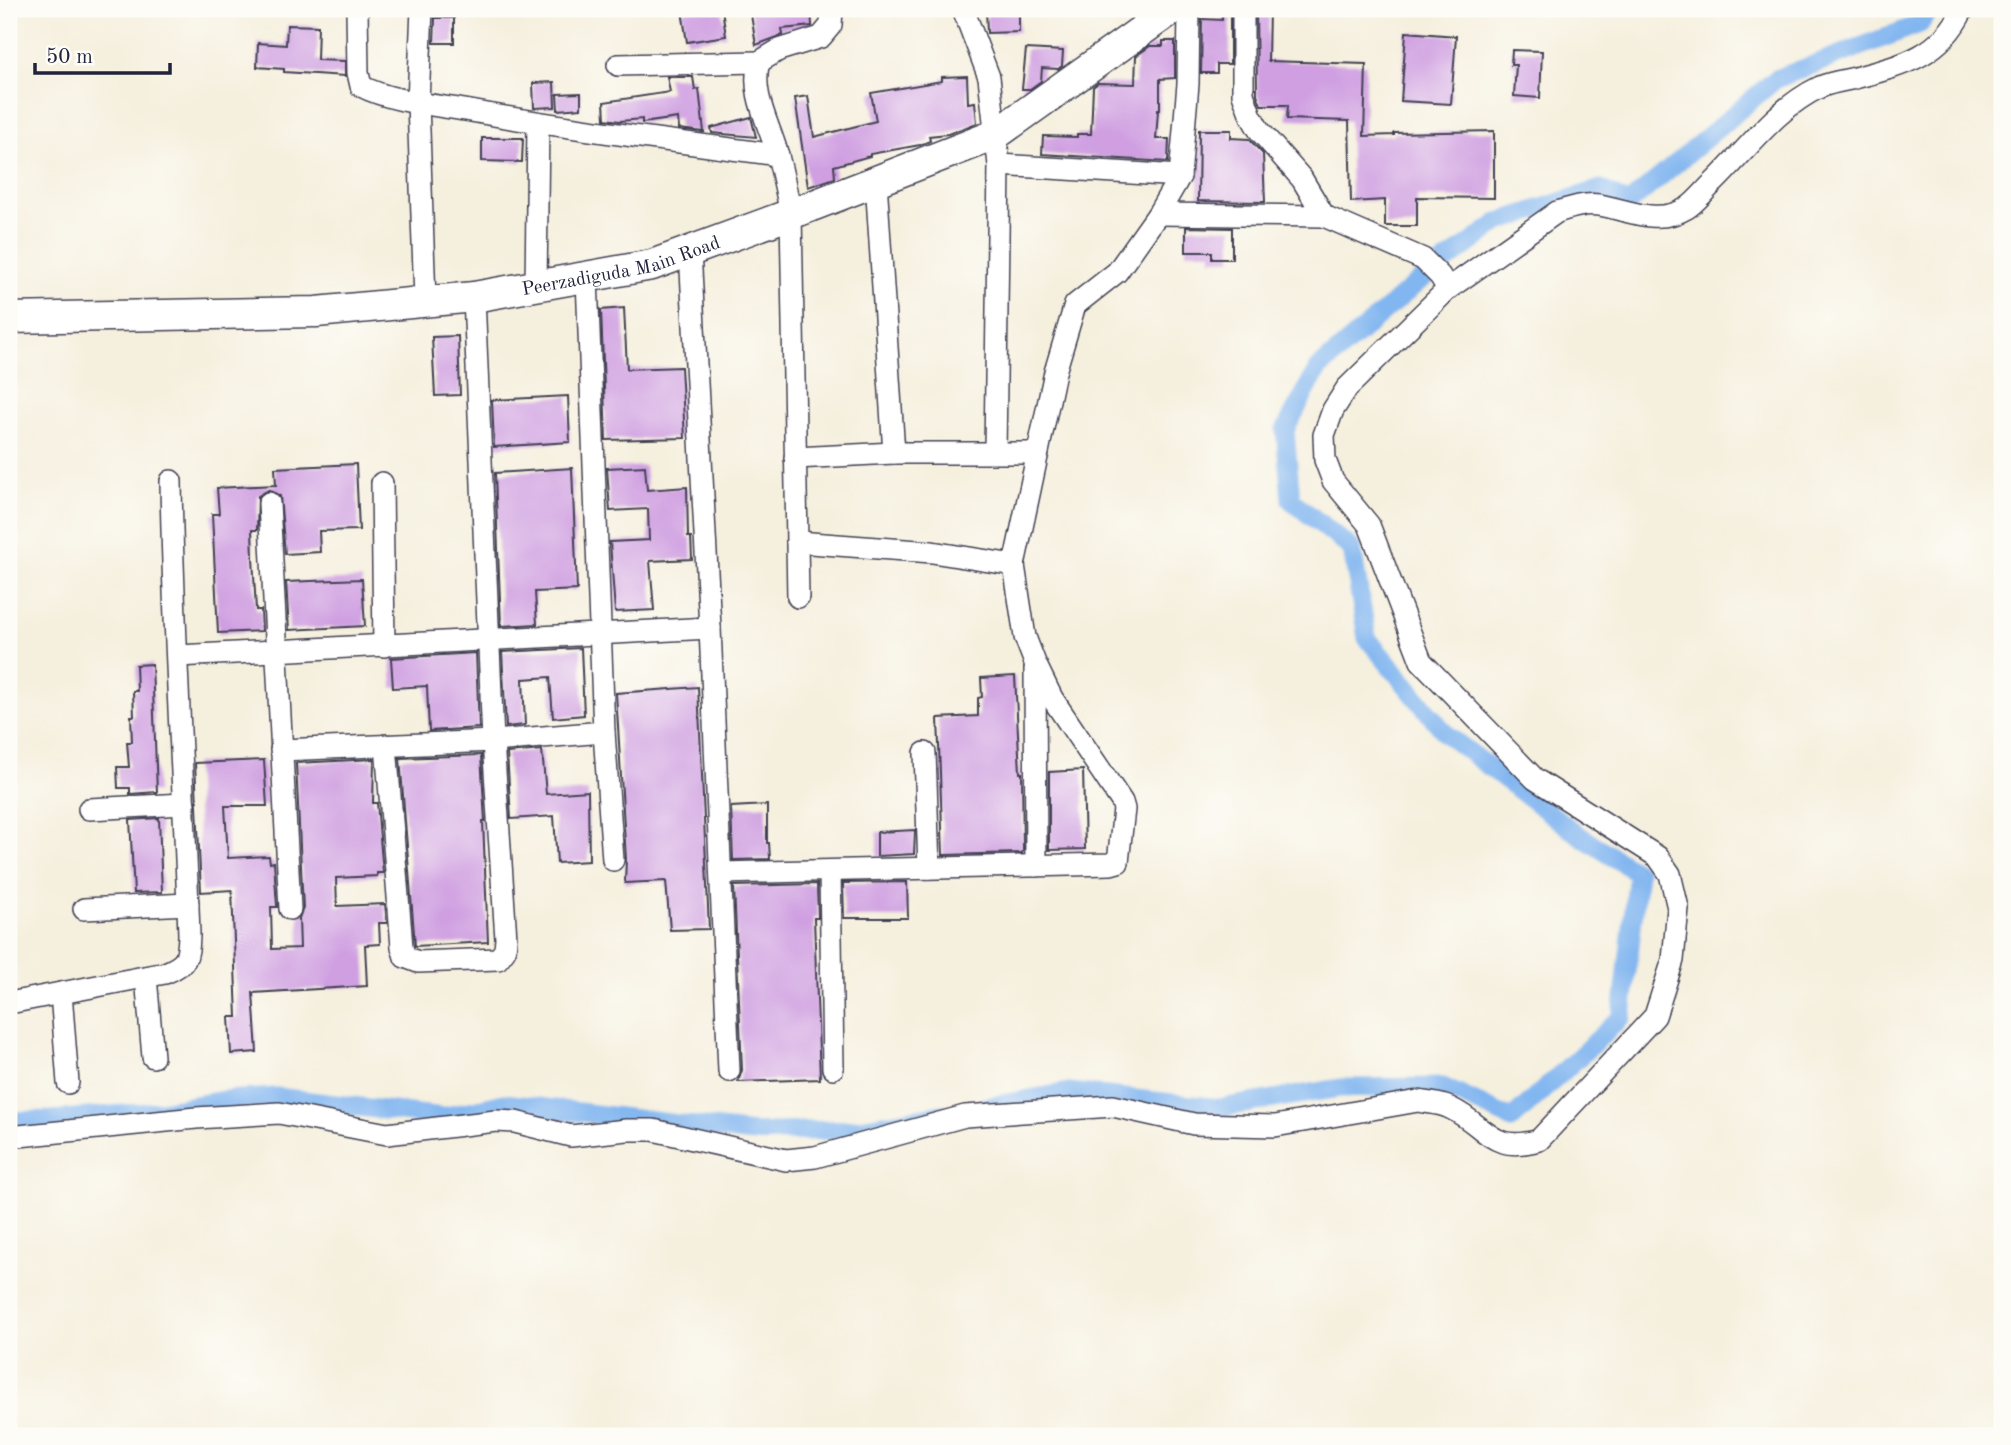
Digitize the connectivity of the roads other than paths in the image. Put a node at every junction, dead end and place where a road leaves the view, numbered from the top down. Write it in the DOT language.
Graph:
graph roads {
  1 [pos="357,9"];
  2 [pos="422,9"];
  3 [pos="832,9"];
  4 [pos="963,9"];
  5 [pos="1172,9"];
  6 [pos="1189,9"];
  7 [pos="1243,9"];
  8 [pos="1963,9"];
  9 [pos="759,62"];
  10 [pos="618,65"];
  11 [pos="418,102"];
  12 [pos="538,123"];
  13 [pos="995,135"];
  14 [pos="778,155"];
  15 [pos="999,165"];
  16 [pos="1180,176"];
  17 [pos="876,181"];
  18 [pos="791,214"];
  19 [pos="1158,214"];
  20 [pos="1324,216"];
  21 [pos="690,251"];
  22 [pos="587,278"];
  23 [pos="1444,283"];
  24 [pos="536,287"];
  25 [pos="474,297"];
  26 [pos="425,300"];
  27 [pos="9,318"];
  28 [pos="894,453"];
  29 [pos="995,453"];
  30 [pos="1038,453"];
  31 [pos="795,458"];
  32 [pos="171,481"];
  33 [pos="382,483"];
  34 [pos="269,503"];
  35 [pos="797,542"];
  36 [pos="1014,565"];
  37 [pos="799,597"];
  38 [pos="710,628"];
  39 [pos="601,634"];
  40 [pos="490,639"];
  41 [pos="384,646"];
  42 [pos="276,651"];
  43 [pos="178,656"];
  44 [pos="1035,663"];
  45 [pos="604,732"];
  46 [pos="493,741"];
  47 [pos="386,745"];
  48 [pos="281,750"];
  49 [pos="925,753"];
  50 [pos="184,804"];
  51 [pos="89,809"];
  52 [pos="613,860"];
  53 [pos="1036,866"];
  54 [pos="929,868"];
  55 [pos="830,871"];
  56 [pos="721,873"];
  57 [pos="188,904"];
  58 [pos="84,909"];
  59 [pos="290,909"];
  60 [pos="146,977"];
  61 [pos="61,993"];
  62 [pos="9,1003"];
  63 [pos="153,1057"];
  64 [pos="832,1069"];
  65 [pos="729,1071"];
  66 [pos="68,1083"];
  67 [pos="9,1138"];
  1 -- 11 [label="street"];
  2 -- 11 [label="street"];
  3 -- 9 [label="street"];
  4 -- 13 [label="street"];
  5 -- 13 [label="street, Peerzadiguda Main Road"];
  6 -- 16 [label="street"];
  7 -- 20 [label="street"];
  8 -- 23 [label="street"];
  9 -- 10 [label="street"];
  9 -- 14 [label="street"];
  11 -- 12 [label="street"];
  11 -- 26 [label="street"];
  12 -- 14 [label="street"];
  12 -- 24 [label="street"];
  13 -- 15 [label="street"];
  13 -- 17 [label="street, Peerzadiguda Main Road"];
  14 -- 18 [label="street"];
  15 -- 16 [label="street"];
  15 -- 29 [label="street"];
  16 -- 19 [label="street"];
  17 -- 18 [label="street, Peerzadiguda Main Road"];
  17 -- 28 [label="street"];
  18 -- 21 [label="street, Peerzadiguda Main Road"];
  18 -- 31 [label="street"];
  19 -- 20 [label="street"];
  19 -- 30 [label="street"];
  20 -- 23 [label="street"];
  21 -- 22 [label="street, Peerzadiguda Main Road"];
  21 -- 38 [label="street"];
  22 -- 24 [label="street, Peerzadiguda Main Road"];
  22 -- 39 [label="street"];
  23 -- 67 [label="street"];
  24 -- 25 [label="street, Peerzadiguda Main Road"];
  25 -- 26 [label="street, Peerzadiguda Main Road"];
  25 -- 40 [label="street"];
  26 -- 27 [label="street, Peerzadiguda Main Road"];
  28 -- 29 [label="street"];
  28 -- 31 [label="street"];
  29 -- 30 [label="street"];
  30 -- 36 [label="street"];
  31 -- 35 [label="street"];
  32 -- 43 [label="street"];
  33 -- 41 [label="street"];
  34 -- 42 [label="street"];
  35 -- 36 [label="street"];
  35 -- 37 [label="street"];
  36 -- 44 [label="street"];
  38 -- 39 [label="street"];
  38 -- 56 [label="street"];
  39 -- 40 [label="street"];
  39 -- 45 [label="street"];
  40 -- 41 [label="street"];
  40 -- 46 [label="street"];
  41 -- 42 [label="street"];
  42 -- 43 [label="street"];
  42 -- 48 [label="street"];
  43 -- 50 [label="street"];
  44 -- 53 [label="street"];
  44 -- 53 [label="street"];
  45 -- 46 [label="street"];
  45 -- 52 [label="street"];
  46 -- 47 [label="street"];
  46 -- 47 [label="street"];
  47 -- 48 [label="street"];
  48 -- 59 [label="street"];
  49 -- 54 [label="street"];
  50 -- 51 [label="street"];
  50 -- 57 [label="street"];
  53 -- 54 [label="street"];
  54 -- 55 [label="street"];
  55 -- 56 [label="street"];
  55 -- 64 [label="street"];
  56 -- 65 [label="street"];
  57 -- 58 [label="street"];
  57 -- 60 [label="street"];
  60 -- 61 [label="street"];
  60 -- 63 [label="street"];
  61 -- 62 [label="street"];
  61 -- 66 [label="street"];
}
